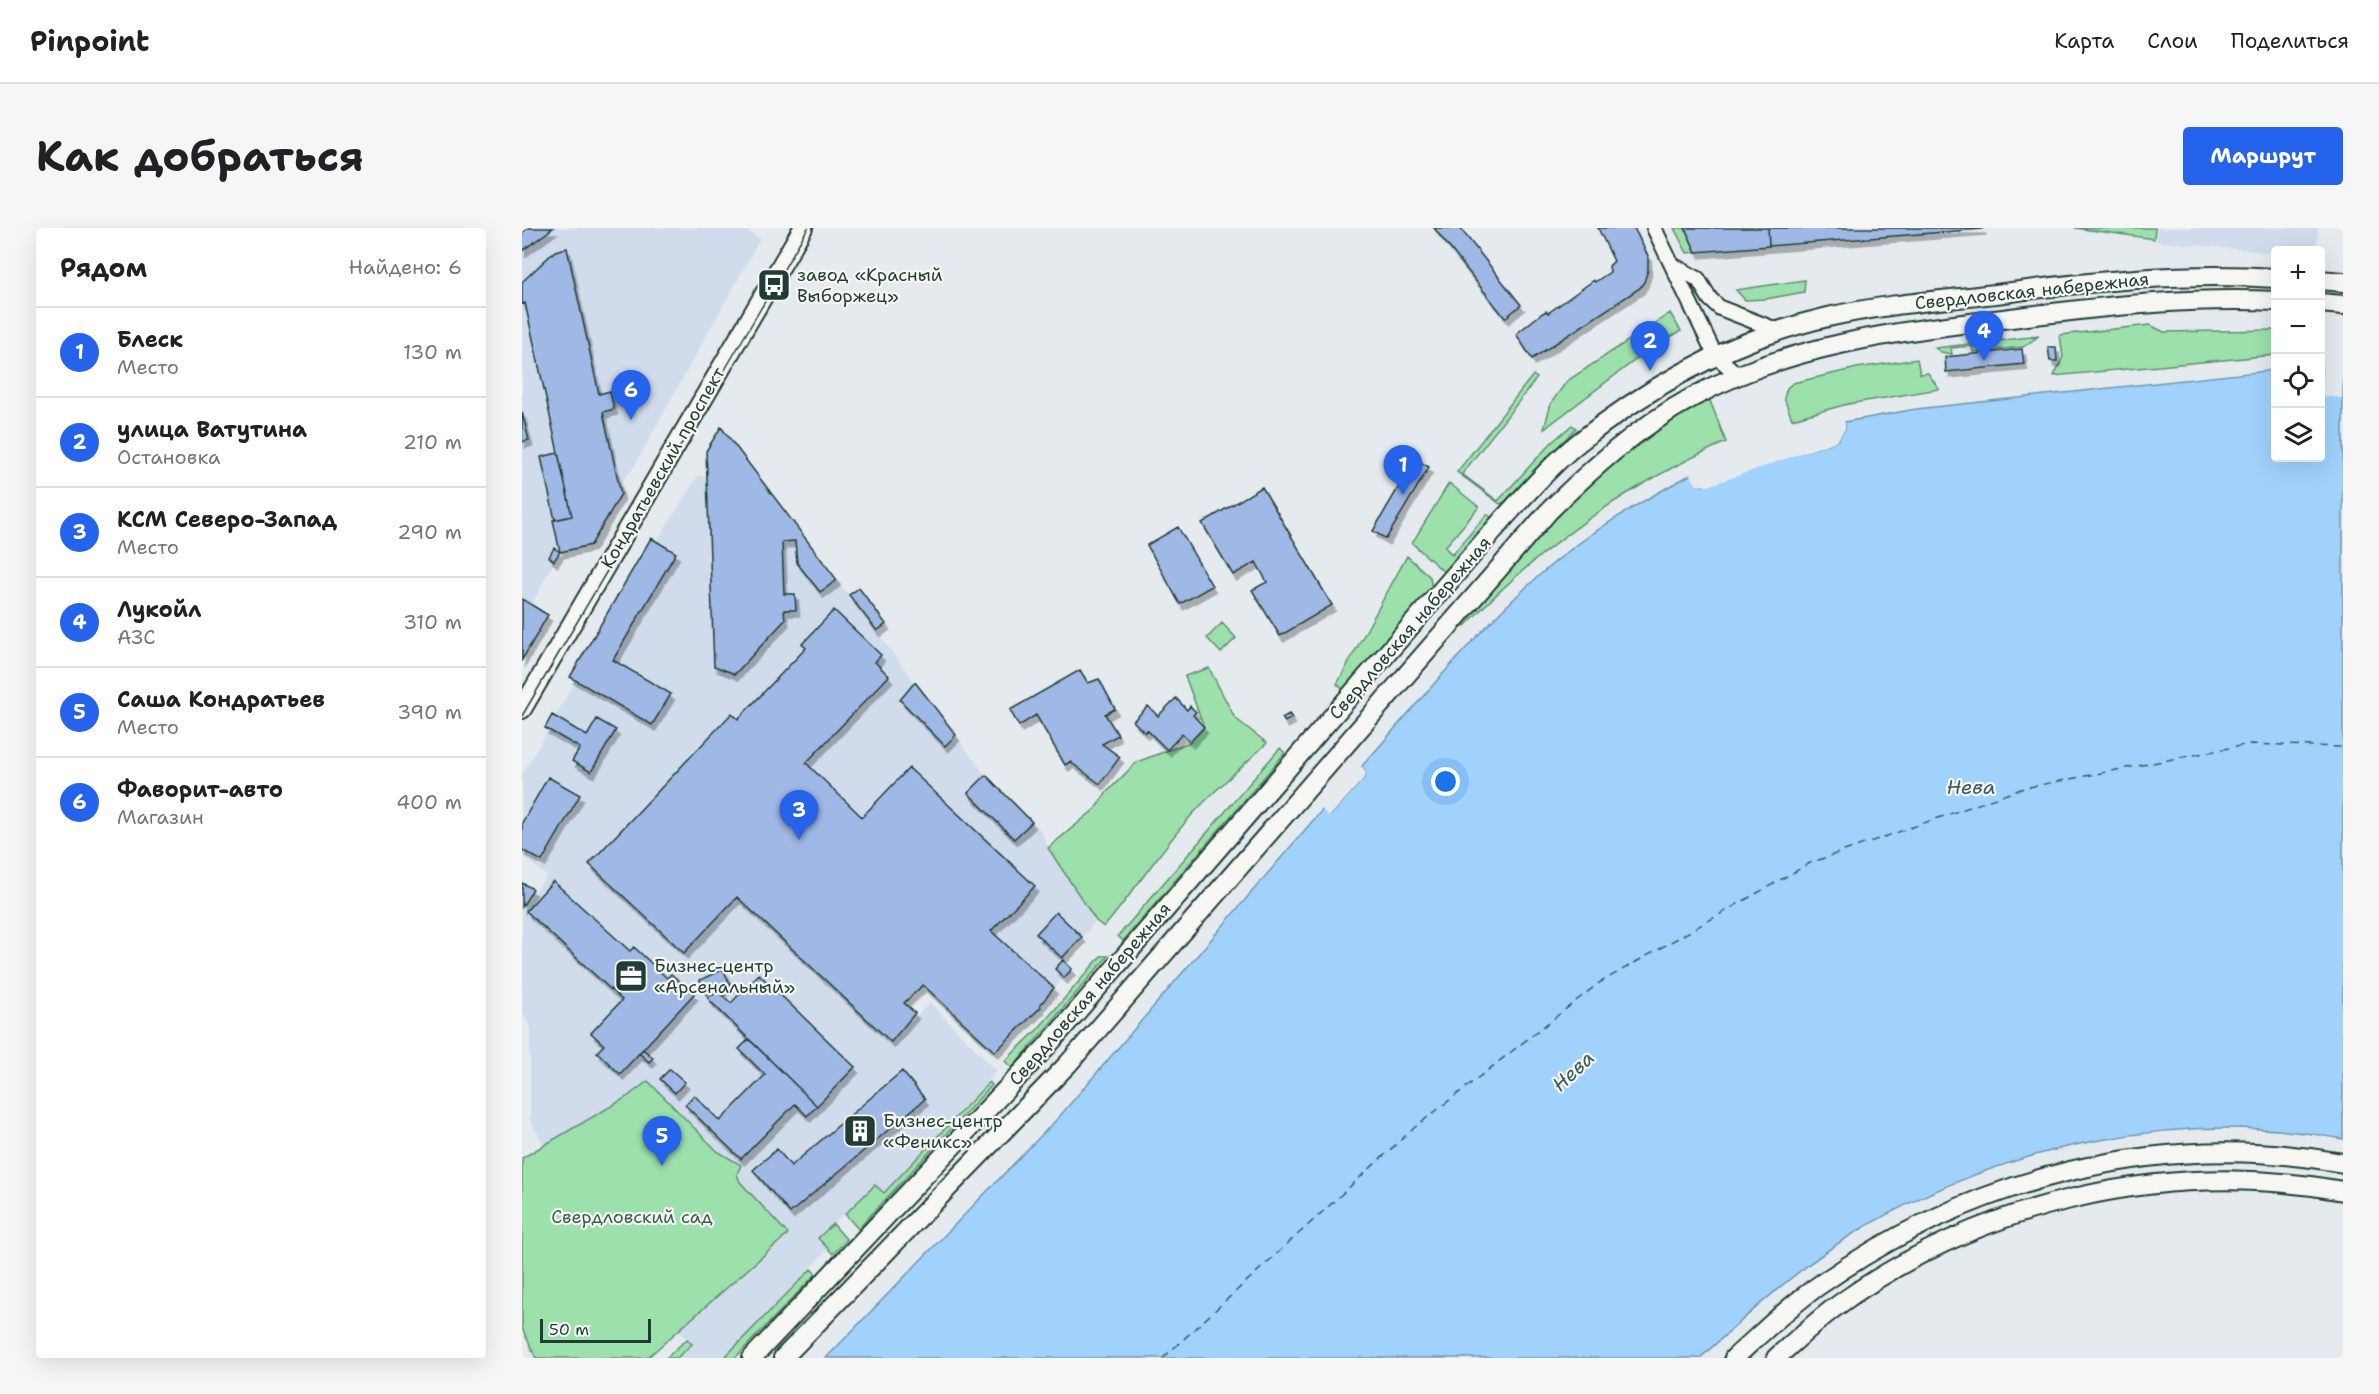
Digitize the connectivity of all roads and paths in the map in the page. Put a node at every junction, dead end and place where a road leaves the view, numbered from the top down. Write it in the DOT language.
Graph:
graph roads {
  1 [pos="803,228"];
  2 [pos="1654,228"];
  3 [pos="1672,265"];
  4 [pos="2271,278"];
  5 [pos="2325,280"];
  6 [pos="2343,282"];
  7 [pos="2271,301"];
  8 [pos="2325,303"];
  9 [pos="2343,304"];
  10 [pos="1779,331"];
  11 [pos="1715,355"];
  12 [pos="1738,375"];
  13 [pos="522,709"];
  14 [pos="2343,1163"];
  15 [pos="2343,1191"];
  16 [pos="752,1358"];
  17 [pos="783,1358"];
  18 [pos="1734,1358"];
  19 [pos="1776,1358"];
  1 -- 13 [label="main road, Кондратьевский проспект"];
  2 -- 3 [label="street"];
  3 -- 10 [label="street"];
  3 -- 11 [label="street"];
  4 -- 10 [label="main road, Свердловская набережная"];
  5 -- 6 [label="main road"];
  7 -- 12 [label="main road, Свердловская набережная"];
  8 -- 9 [label="main road"];
  10 -- 11 [label="main road, Свердловская набережная"];
  11 -- 12 [label="street"];
  11 -- 16 [label="main road, Свердловская набережная"];
  12 -- 17 [label="main road, Свердловская набережная"];
  14 -- 18 [label="main road"];
  15 -- 19 [label="main road"];
}
